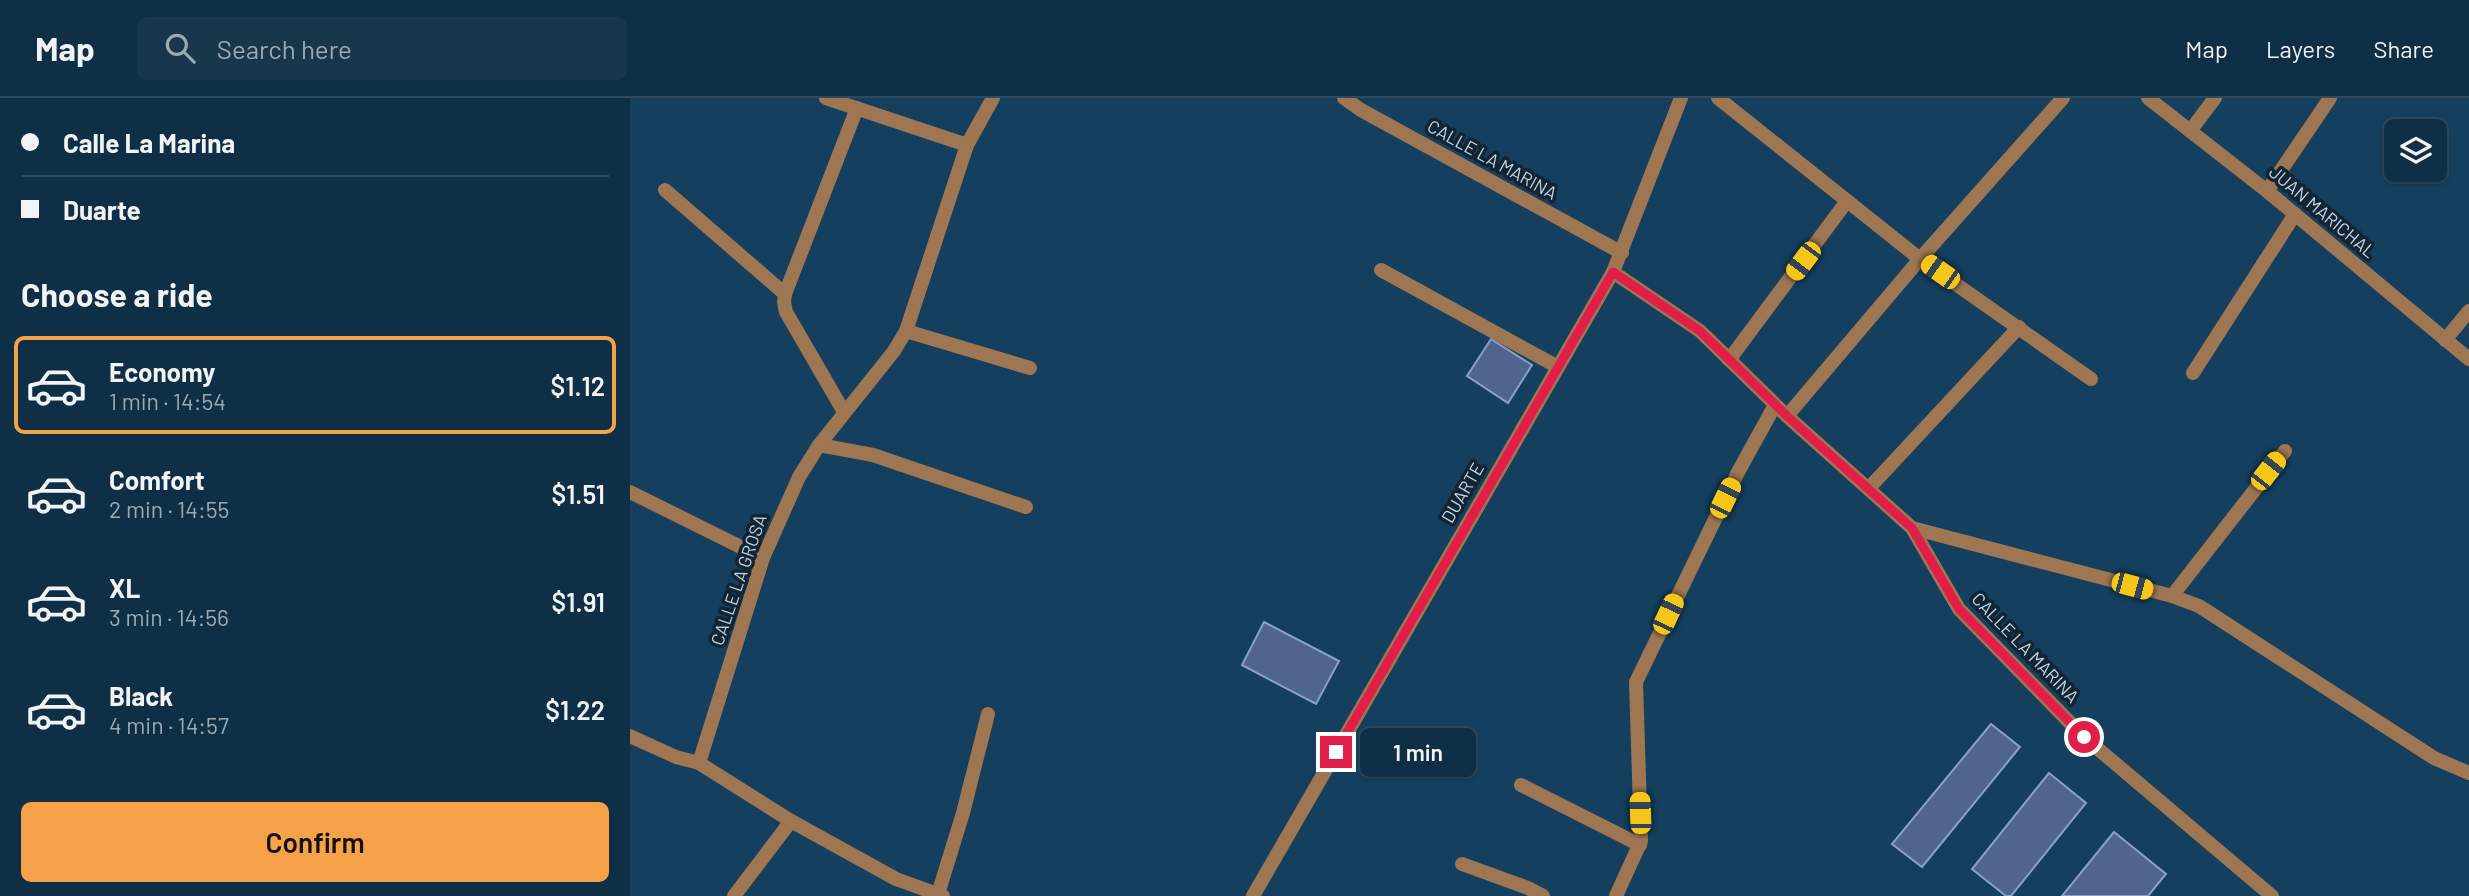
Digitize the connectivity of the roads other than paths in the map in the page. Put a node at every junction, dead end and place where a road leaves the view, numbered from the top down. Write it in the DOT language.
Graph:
graph roads {
  1 [pos="826,98"];
  2 [pos="993,98"];
  3 [pos="1344,98"];
  4 [pos="1681,98"];
  5 [pos="1718,98"];
  6 [pos="2063,98"];
  7 [pos="2148,98"];
  8 [pos="2215,98"];
  9 [pos="2330,98"];
  10 [pos="857,108"];
  11 [pos="2190,131"];
  12 [pos="967,145"];
  13 [pos="666,190"];
  14 [pos="2267,191"];
  15 [pos="1847,201"];
  16 [pos="2295,214"];
  17 [pos="1622,253"];
  18 [pos="1920,258"];
  19 [pos="1381,270"];
  20 [pos="1613,272"];
  21 [pos="785,294"];
  22 [pos="2469,311"];
  23 [pos="2019,327"];
  24 [pos="906,331"];
  25 [pos="2445,341"];
  26 [pos="2469,359"];
  27 [pos="1729,360"];
  28 [pos="1558,366"];
  29 [pos="1030,368"];
  30 [pos="2193,373"];
  31 [pos="2091,379"];
  32 [pos="1775,405"];
  33 [pos="844,412"];
  34 [pos="1787,416"];
  35 [pos="819,444"];
  36 [pos="2284,451"];
  37 [pos="1869,488"];
  38 [pos="630,492"];
  39 [pos="1026,507"];
  40 [pos="1912,528"];
  41 [pos="763,558"];
  42 [pos="2172,596"];
  43 [pos="988,714"];
  44 [pos="630,736"];
  45 [pos="699,763"];
  46 [pos="2469,773"];
  47 [pos="1521,785"];
  48 [pos="791,821"];
  49 [pos="1640,845"];
  50 [pos="1462,864"];
  51 [pos="940,895"];
  52 [pos="734,896"];
  53 [pos="1253,896"];
  54 [pos="1543,896"];
  55 [pos="1616,896"];
  56 [pos="2272,896"];
  1 -- 10 [label="street"];
  2 -- 12 [label="street, CALLE LA GROSA"];
  3 -- 17 [label="street, CALLE LA MARINA"];
  4 -- 17 [label="street, DUARTE"];
  5 -- 15 [label="street"];
  6 -- 18 [label="street"];
  7 -- 11 [label="street, JUAN MARICHAL"];
  8 -- 11 [label="street"];
  9 -- 14 [label="street"];
  10 -- 12 [label="street"];
  10 -- 21 [label="street"];
  11 -- 14 [label="street, JUAN MARICHAL"];
  12 -- 24 [label="street, CALLE LA GROSA"];
  13 -- 21 [label="street"];
  14 -- 16 [label="street, JUAN MARICHAL"];
  15 -- 18 [label="street"];
  15 -- 27 [label="street"];
  16 -- 25 [label="street, JUAN MARICHAL"];
  16 -- 30 [label="street"];
  17 -- 20 [label="street, DUARTE"];
  18 -- 23 [label="street"];
  18 -- 34 [label="street"];
  19 -- 28 [label="street"];
  20 -- 27 [label="street, CALLE LA MARINA"];
  20 -- 28 [label="street, DUARTE"];
  21 -- 33 [label="street"];
  22 -- 25 [label="street"];
  23 -- 31 [label="street"];
  23 -- 37 [label="street"];
  24 -- 29 [label="street"];
  24 -- 33 [label="street, CALLE LA GROSA"];
  25 -- 26 [label="street, JUAN MARICHAL"];
  27 -- 32 [label="street, CALLE LA MARINA"];
  28 -- 53 [label="street, DUARTE"];
  32 -- 34 [label="street, CALLE LA MARINA"];
  32 -- 49 [label="street"];
  33 -- 35 [label="street, CALLE LA GROSA"];
  34 -- 37 [label="street, CALLE LA MARINA"];
  35 -- 39 [label="street"];
  35 -- 41 [label="street, CALLE LA GROSA"];
  36 -- 42 [label="street"];
  37 -- 40 [label="street, CALLE LA MARINA"];
  38 -- 41 [label="street"];
  40 -- 42 [label="street"];
  40 -- 56 [label="street, CALLE LA MARINA"];
  41 -- 45 [label="street, CALLE LA GROSA"];
  42 -- 46 [label="street"];
  43 -- 51 [label="street"];
  44 -- 45 [label="street"];
  45 -- 48 [label="street"];
  47 -- 49 [label="street"];
  48 -- 51 [label="street"];
  48 -- 52 [label="street"];
  49 -- 55 [label="street"];
  50 -- 54 [label="street"];
}
